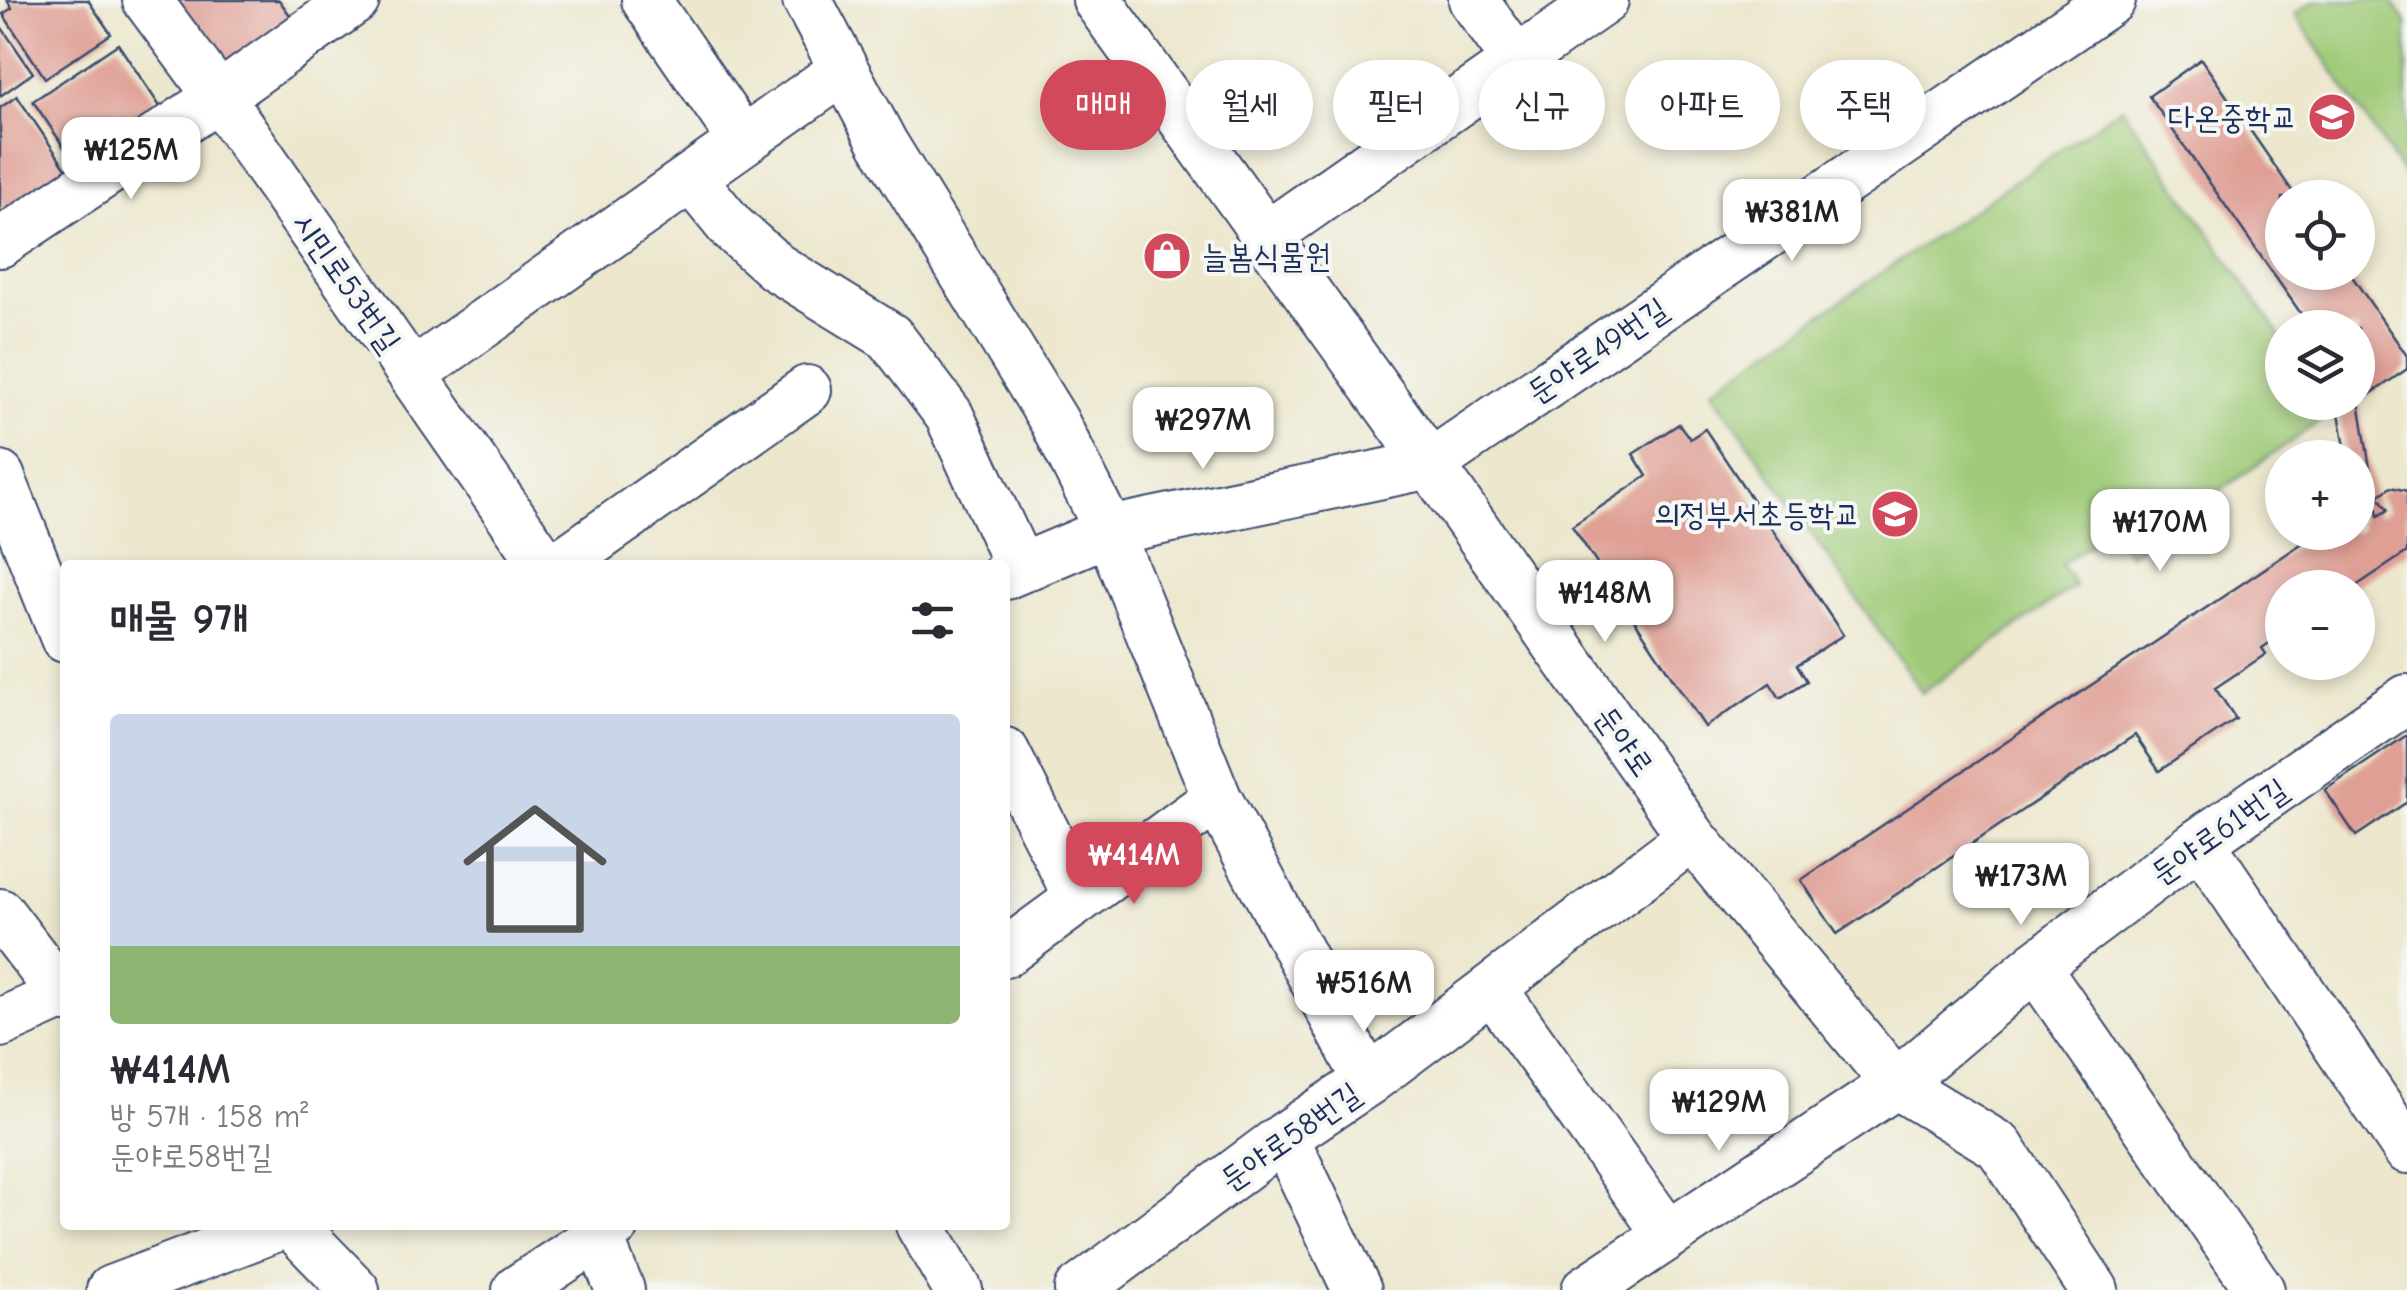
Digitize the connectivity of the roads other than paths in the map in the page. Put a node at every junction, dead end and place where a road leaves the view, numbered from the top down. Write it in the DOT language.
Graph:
graph roads {
  1 [pos="147,0"];
  2 [pos="354,0"];
  3 [pos="646,0"];
  4 [pos="807,0"];
  5 [pos="1096,0"];
  6 [pos="1473,0"];
  7 [pos="1604,0"];
  8 [pos="2111,0"];
  9 [pos="1516,60"];
  10 [pos="1518,60"];
  11 [pos="844,70"];
  12 [pos="1479,88"];
  13 [pos="219,97"];
  14 [pos="743,141"];
  15 [pos="691,178"];
  16 [pos="1265,237"];
  17 [pos="0,243"];
  18 [pos="412,374"];
  19 [pos="807,390"];
  20 [pos="1430,464"];
  21 [pos="0,476"];
  22 [pos="1109,531"];
  23 [pos="541,560"];
  24 [pos="565,560"];
  25 [pos="1008,560"];
  26 [pos="1013,572"];
  27 [pos="60,626"];
  28 [pos="2407,700"];
  29 [pos="1010,762"];
  30 [pos="1216,798"];
  31 [pos="1692,836"];
  32 [pos="2200,842"];
  33 [pos="1080,899"];
  34 [pos="0,913"];
  35 [pos="1010,949"];
  36 [pos="2035,966"];
  37 [pos="1492,988"];
  38 [pos="60,990"];
  39 [pos="60,997"];
  40 [pos="0,1022"];
  41 [pos="1368,1081"];
  42 [pos="1896,1084"];
  43 [pos="2392,1090"];
  44 [pos="1284,1137"];
  45 [pos="2407,1149"];
  46 [pos="269,1230"];
  47 [pos="297,1230"];
  48 [pos="923,1230"];
  49 [pos="606,1231"];
  50 [pos="1668,1235"];
  51 [pos="111,1290"];
  52 [pos="355,1290"];
  53 [pos="517,1290"];
  54 [pos="620,1290"];
  55 [pos="958,1290"];
  56 [pos="1078,1290"];
  57 [pos="1357,1290"];
  58 [pos="1586,1290"];
  59 [pos="2094,1290"];
  60 [pos="2260,1290"];
  1 -- 13 [label="street, 시민로53번길"];
  2 -- 13 [label="street"];
  3 -- 14 [label="street"];
  4 -- 11 [label="street"];
  5 -- 16 [label="street, 둔야로"];
  6 -- 9 [label="street"];
  7 -- 10 [label="street"];
  8 -- 20 [label="street, 둔야로49번길"];
  11 -- 14 [label="street"];
  11 -- 22 [label="street"];
  12 -- 16 [label="street"];
  13 -- 17 [label="street"];
  13 -- 18 [label="street, 시민로53번길"];
  14 -- 15 [label="street"];
  15 -- 18 [label="street"];
  15 -- 25 [label="street"];
  16 -- 20 [label="street, 둔야로"];
  18 -- 23 [label="street, 시민로53번길"];
  19 -- 24 [label="street"];
  20 -- 22 [label="street"];
  20 -- 31 [label="street, 둔야로"];
  21 -- 27 [label="street"];
  22 -- 26 [label="street"];
  22 -- 30 [label="street"];
  28 -- 32 [label="street, 둔야로61번길"];
  29 -- 33 [label="street"];
  30 -- 33 [label="street"];
  30 -- 41 [label="street"];
  31 -- 37 [label="street, 둔야로58번길"];
  31 -- 42 [label="street, 둔야로"];
  32 -- 36 [label="street, 둔야로61번길"];
  32 -- 43 [label="street"];
  33 -- 35 [label="street"];
  34 -- 38 [label="street"];
  36 -- 42 [label="street, 둔야로61번길"];
  36 -- 60 [label="street"];
  37 -- 41 [label="street, 둔야로58번길"];
  37 -- 50 [label="street"];
  39 -- 40 [label="street"];
  41 -- 44 [label="street, 둔야로58번길"];
  42 -- 50 [label="street, 둔야로61번길"];
  42 -- 59 [label="street, 둔야로"];
  43 -- 45 [label="street"];
  44 -- 56 [label="street, 둔야로58번길"];
  44 -- 57 [label="street"];
  46 -- 51 [label="street"];
  47 -- 52 [label="street"];
  48 -- 55 [label="street"];
  49 -- 53 [label="street"];
  49 -- 54 [label="street"];
  50 -- 58 [label="street, 둔야로61번길"];
}
